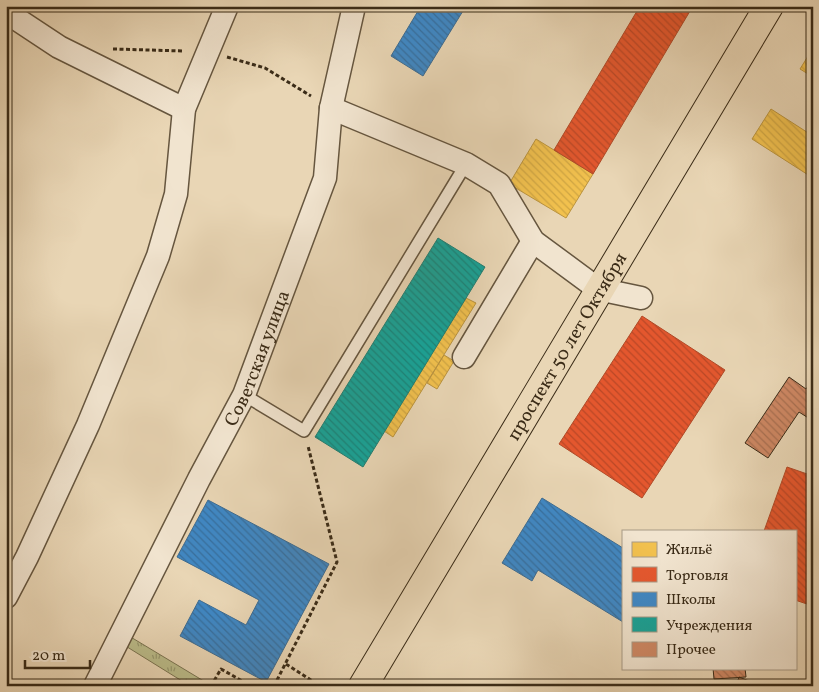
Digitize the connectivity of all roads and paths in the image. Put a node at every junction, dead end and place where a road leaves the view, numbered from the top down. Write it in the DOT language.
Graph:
graph roads {
  1 [pos="227,6"];
  2 [pos="354,6"];
  3 [pos="769,6"];
  4 [pos="6,12"];
  5 [pos="331,108"];
  6 [pos="184,109"];
  7 [pos="466,164"];
  8 [pos="533,241"];
  9 [pos="598,289"];
  10 [pos="641,298"];
  11 [pos="464,357"];
  12 [pos="244,396"];
  13 [pos="304,431"];
  14 [pos="6,597"];
  15 [pos="286,664"];
  16 [pos="95,686"];
  17 [pos="211,686"];
  18 [pos="251,686"];
  19 [pos="274,686"];
  20 [pos="320,686"];
  21 [pos="363,686"];
  1 -- 6 [label="street"];
  2 -- 5 [label="street, Советская улица"];
  3 -- 9 [label="main road, проспект 50 лет Октября"];
  4 -- 6 [label="street"];
  5 -- 7 [label="street"];
  5 -- 12 [label="street, Советская улица"];
  6 -- 14 [label="street"];
  7 -- 8 [label="street"];
  7 -- 13 [label="lane"];
  8 -- 9 [label="street"];
  8 -- 11 [label="street"];
  9 -- 10 [label="street"];
  9 -- 21 [label="main road, проспект 50 лет Октября"];
  12 -- 13 [label="lane"];
  12 -- 16 [label="street, Советская улица"];
  13 -- 15 [label="path"];
  15 -- 19 [label="path"];
  15 -- 20 [label="path"];
  17 -- 18 [label="path"];
}
